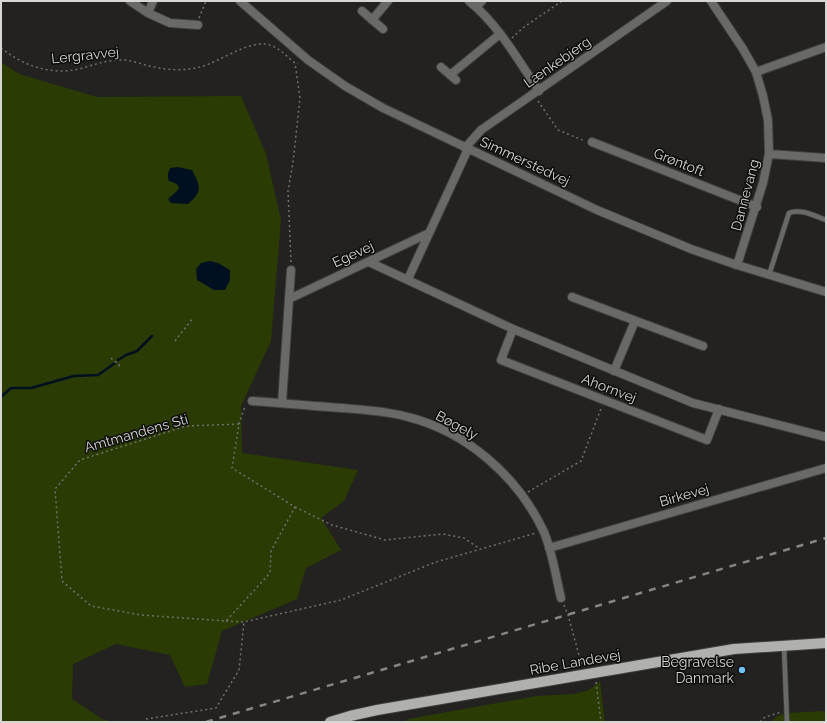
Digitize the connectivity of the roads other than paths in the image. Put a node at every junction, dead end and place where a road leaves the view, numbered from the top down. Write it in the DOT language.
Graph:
graph roads {
  1 [pos="130,1"];
  2 [pos="153,1"];
  3 [pos="240,1"];
  4 [pos="388,1"];
  5 [pos="469,1"];
  6 [pos="667,1"];
  7 [pos="711,1"];
  8 [pos="479,4"];
  9 [pos="362,11"];
  10 [pos="148,13"];
  11 [pos="372,20"];
  12 [pos="198,25"];
  13 [pos="383,29"];
  14 [pos="500,34"];
  15 [pos="826,47"];
  16 [pos="441,67"];
  17 [pos="756,72"];
  18 [pos="536,92"];
  19 [pos="592,142"];
  20 [pos="466,148"];
  21 [pos="769,154"];
  22 [pos="826,158"];
  23 [pos="756,207"];
  24 [pos="826,220"];
  25 [pos="429,233"];
  26 [pos="369,262"];
  27 [pos="737,265"];
  28 [pos="291,270"];
  29 [pos="769,275"];
  30 [pos="408,279"];
  31 [pos="826,292"];
  32 [pos="572,297"];
  33 [pos="289,298"];
  34 [pos="635,321"];
  35 [pos="513,330"];
  36 [pos="703,346"];
  37 [pos="614,371"];
  38 [pos="252,401"];
  39 [pos="282,403"];
  40 [pos="720,409"];
  41 [pos="826,437"];
  42 [pos="826,468"];
  43 [pos="549,548"];
  44 [pos="561,598"];
  45 [pos="826,643"];
  46 [pos="784,646"];
  47 [pos="330,722"];
  48 [pos="788,722"];
  1 -- 10 [label="street"];
  2 -- 10 [label="street"];
  3 -- 20 [label="street, Simmerstedvej"];
  4 -- 11 [label="street"];
  5 -- 8 [label="street"];
  6 -- 18 [label="street, Lænkebjerg"];
  7 -- 17 [label="street, Dannevang"];
  8 -- 14 [label="street"];
  9 -- 11 [label="street"];
  10 -- 12 [label="street"];
  11 -- 13 [label="street"];
  14 -- 16 [label="street"];
  14 -- 18 [label="street"];
  15 -- 17 [label="street"];
  17 -- 21 [label="street, Dannevang"];
  18 -- 20 [label="street, Lænkebjerg"];
  19 -- 23 [label="street, Grøntoft"];
  20 -- 25 [label="street"];
  20 -- 27 [label="street, Simmerstedvej"];
  21 -- 22 [label="street"];
  21 -- 23 [label="street, Dannevang"];
  23 -- 27 [label="street, Dannevang"];
  24 -- 29 [label="lane"];
  25 -- 26 [label="street, Egevej"];
  25 -- 30 [label="street"];
  26 -- 30 [label="street, Ahornvej"];
  26 -- 33 [label="street, Egevej"];
  27 -- 29 [label="street, Simmerstedvej"];
  28 -- 33 [label="street"];
  29 -- 31 [label="street, Simmerstedvej"];
  30 -- 35 [label="street, Ahornvej"];
  32 -- 34 [label="street"];
  33 -- 39 [label="street"];
  34 -- 36 [label="street"];
  34 -- 37 [label="street, Ahornvej"];
  35 -- 37 [label="street, Ahornvej"];
  35 -- 40 [label="street, Ahornvej"];
  37 -- 40 [label="street, Ahornvej"];
  38 -- 39 [label="street, Bøgely"];
  39 -- 43 [label="street, Bøgely"];
  40 -- 41 [label="street, Ahornvej"];
  42 -- 43 [label="street, Birkevej"];
  43 -- 44 [label="street, Bøgely"];
  45 -- 46 [label="main road, Ribe Landevej"];
  46 -- 47 [label="main road, Ribe Landevej"];
  46 -- 48 [label="lane"];
}
